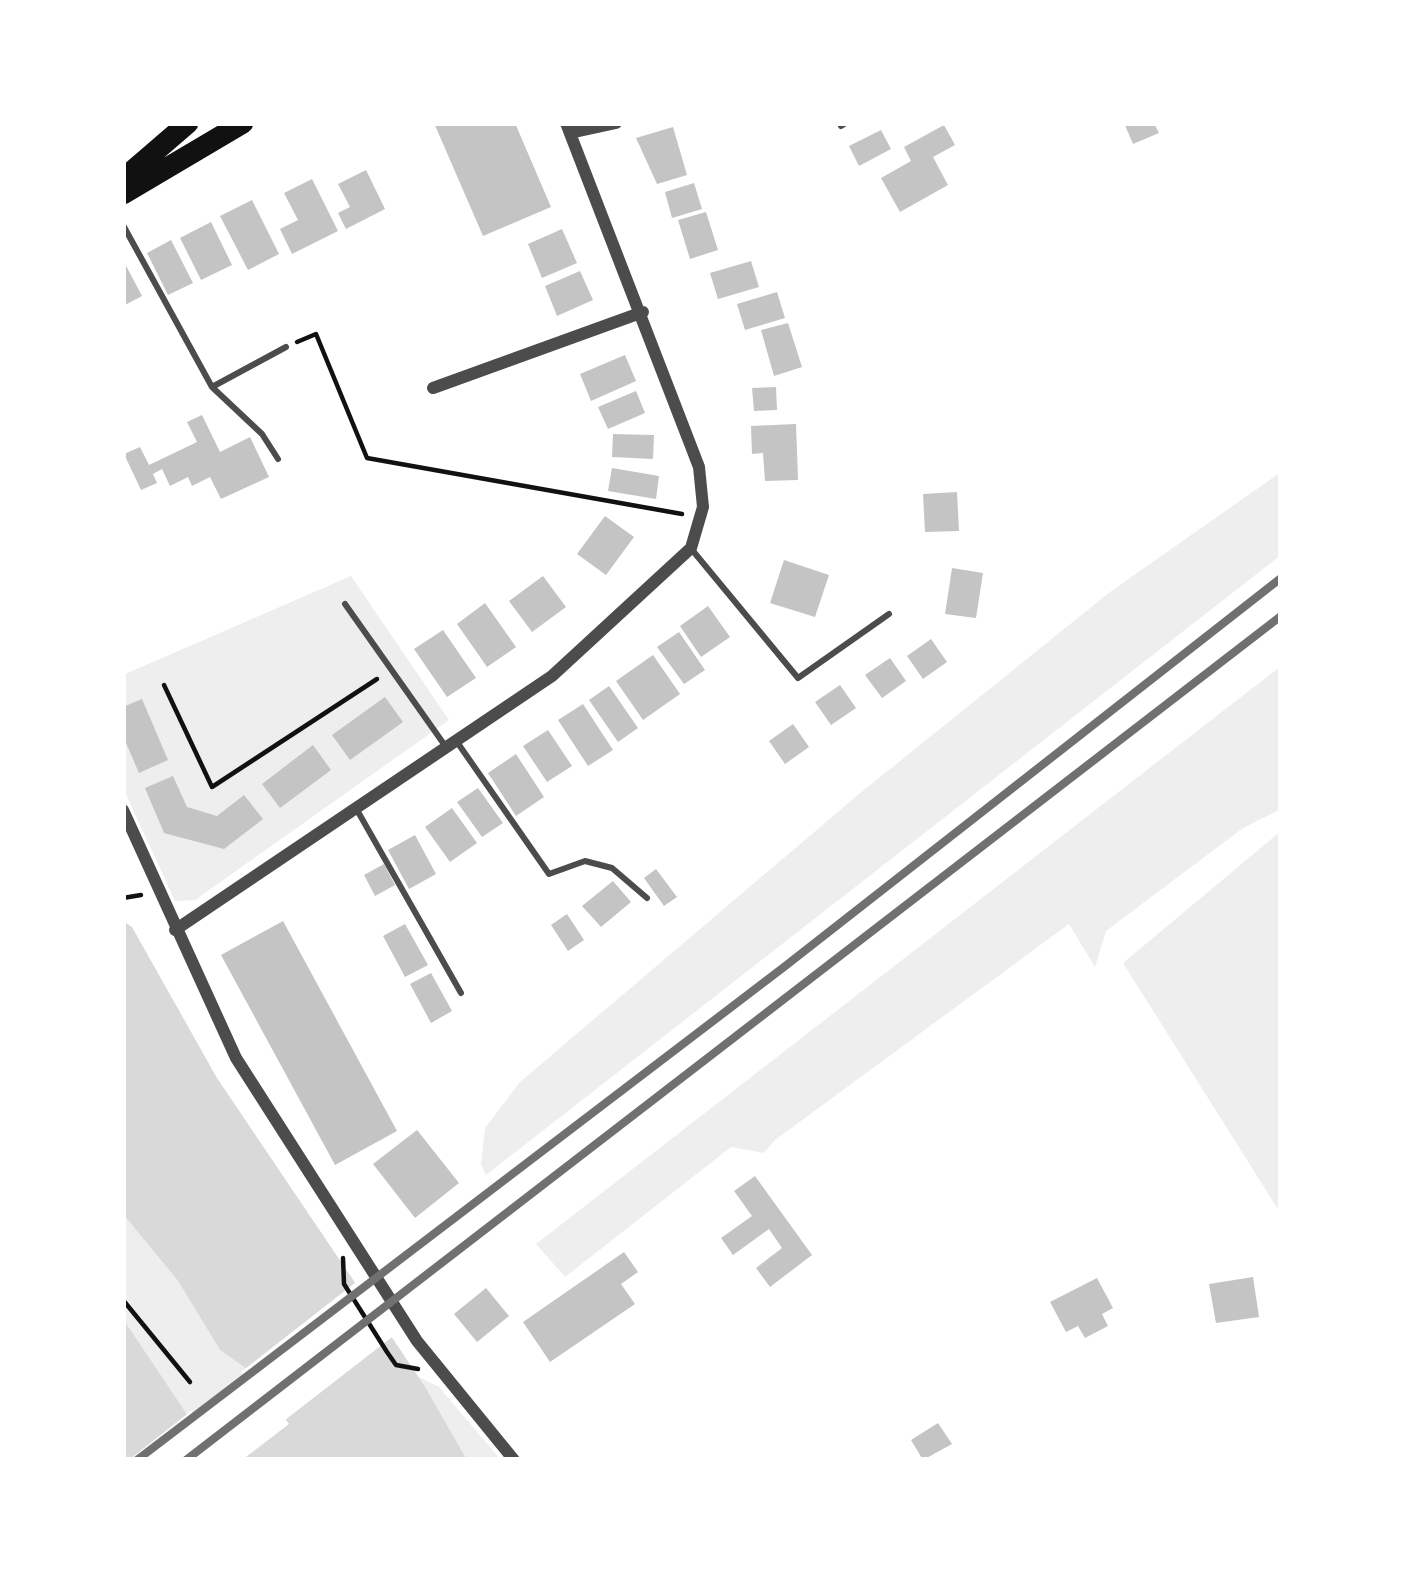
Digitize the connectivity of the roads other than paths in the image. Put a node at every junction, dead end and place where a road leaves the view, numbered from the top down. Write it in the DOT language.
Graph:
graph roads {
  1 [pos="188,123"];
  2 [pos="243,123"];
  3 [pos="616,123"];
  4 [pos="568,128"];
  5 [pos="125,177"];
  6 [pos="123,225"];
  7 [pos="643,312"];
  8 [pos="286,347"];
  9 [pos="212,387"];
  10 [pos="433,388"];
  11 [pos="278,459"];
  12 [pos="691,548"];
  13 [pos="345,604"];
  14 [pos="890,614"];
  15 [pos="453,746"];
  16 [pos="123,810"];
  17 [pos="357,810"];
  18 [pos="647,898"];
  19 [pos="175,930"];
  20 [pos="461,993"];
  21 [pos="514,1460"];
  1 -- 5 [label="main road"];
  2 -- 5 [label="main road"];
  3 -- 4 [label="street"];
  4 -- 7 [label="street"];
  6 -- 9 [label="lane"];
  7 -- 10 [label="street"];
  7 -- 12 [label="street"];
  8 -- 9 [label="lane"];
  9 -- 11 [label="lane"];
  12 -- 14 [label="lane"];
  12 -- 15 [label="street"];
  13 -- 15 [label="lane"];
  15 -- 17 [label="street"];
  15 -- 18 [label="lane"];
  16 -- 19 [label="street"];
  17 -- 19 [label="street"];
  17 -- 20 [label="lane"];
  19 -- 21 [label="street"];
}
